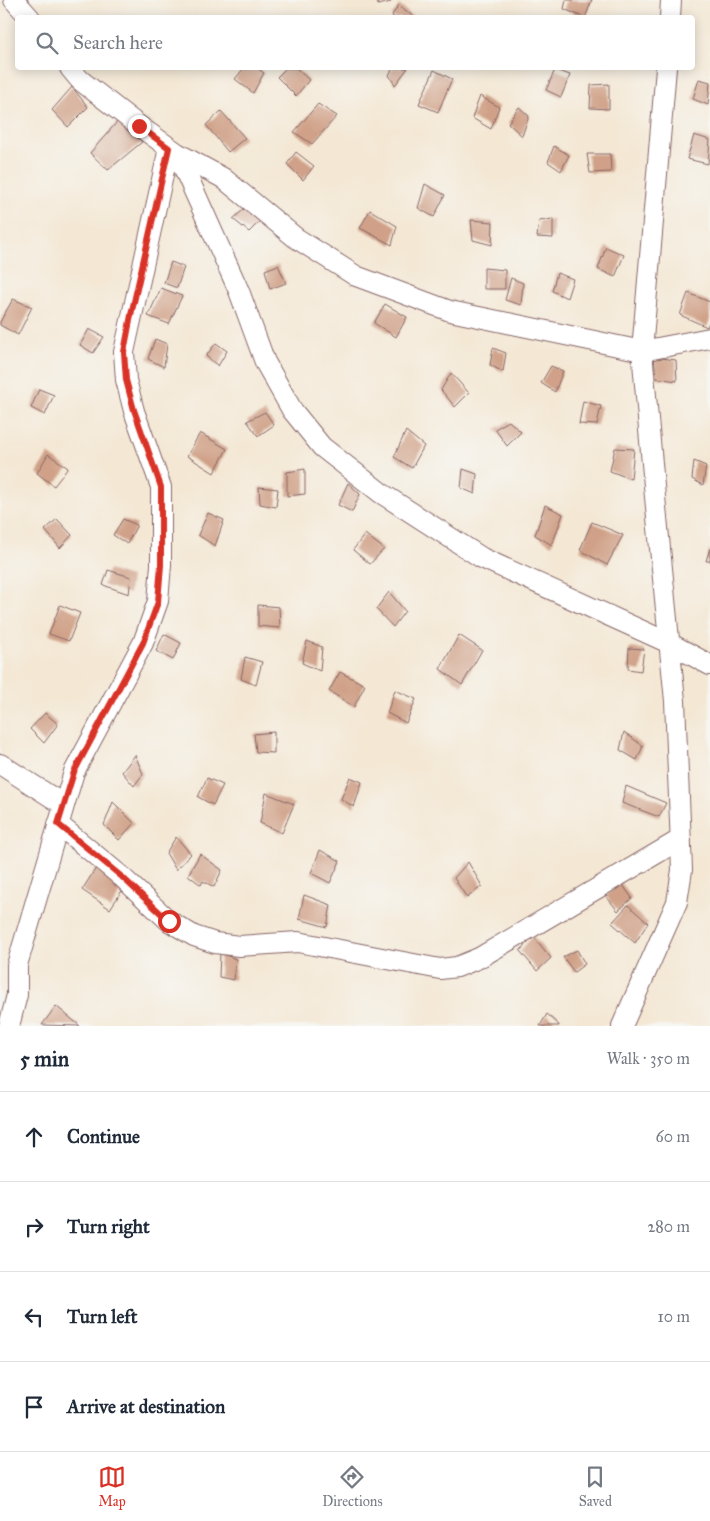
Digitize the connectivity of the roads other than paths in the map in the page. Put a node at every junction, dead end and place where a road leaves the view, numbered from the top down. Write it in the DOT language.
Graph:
graph roads {
  1 [pos="14,0"];
  2 [pos="671,0"];
  3 [pos="27,15"];
  4 [pos="670,15"];
  5 [pos="72,70"];
  6 [pos="666,70"];
  7 [pos="173,150"];
  8 [pos="710,338"];
  9 [pos="642,351"];
  10 [pos="669,643"];
  11 [pos="710,665"];
  12 [pos="0,764"];
  13 [pos="61,815"];
  14 [pos="681,839"];
  15 [pos="9,1026"];
  16 [pos="622,1026"];
  1 -- 3 [label="street"];
  2 -- 4 [label="street"];
  5 -- 7 [label="street"];
  6 -- 9 [label="street"];
  7 -- 9 [label="street"];
  7 -- 10 [label="street"];
  7 -- 13 [label="street"];
  8 -- 9 [label="street"];
  9 -- 10 [label="street"];
  10 -- 11 [label="street"];
  10 -- 14 [label="street"];
  12 -- 13 [label="street"];
  13 -- 14 [label="street"];
  13 -- 15 [label="street"];
  14 -- 16 [label="street"];
}
